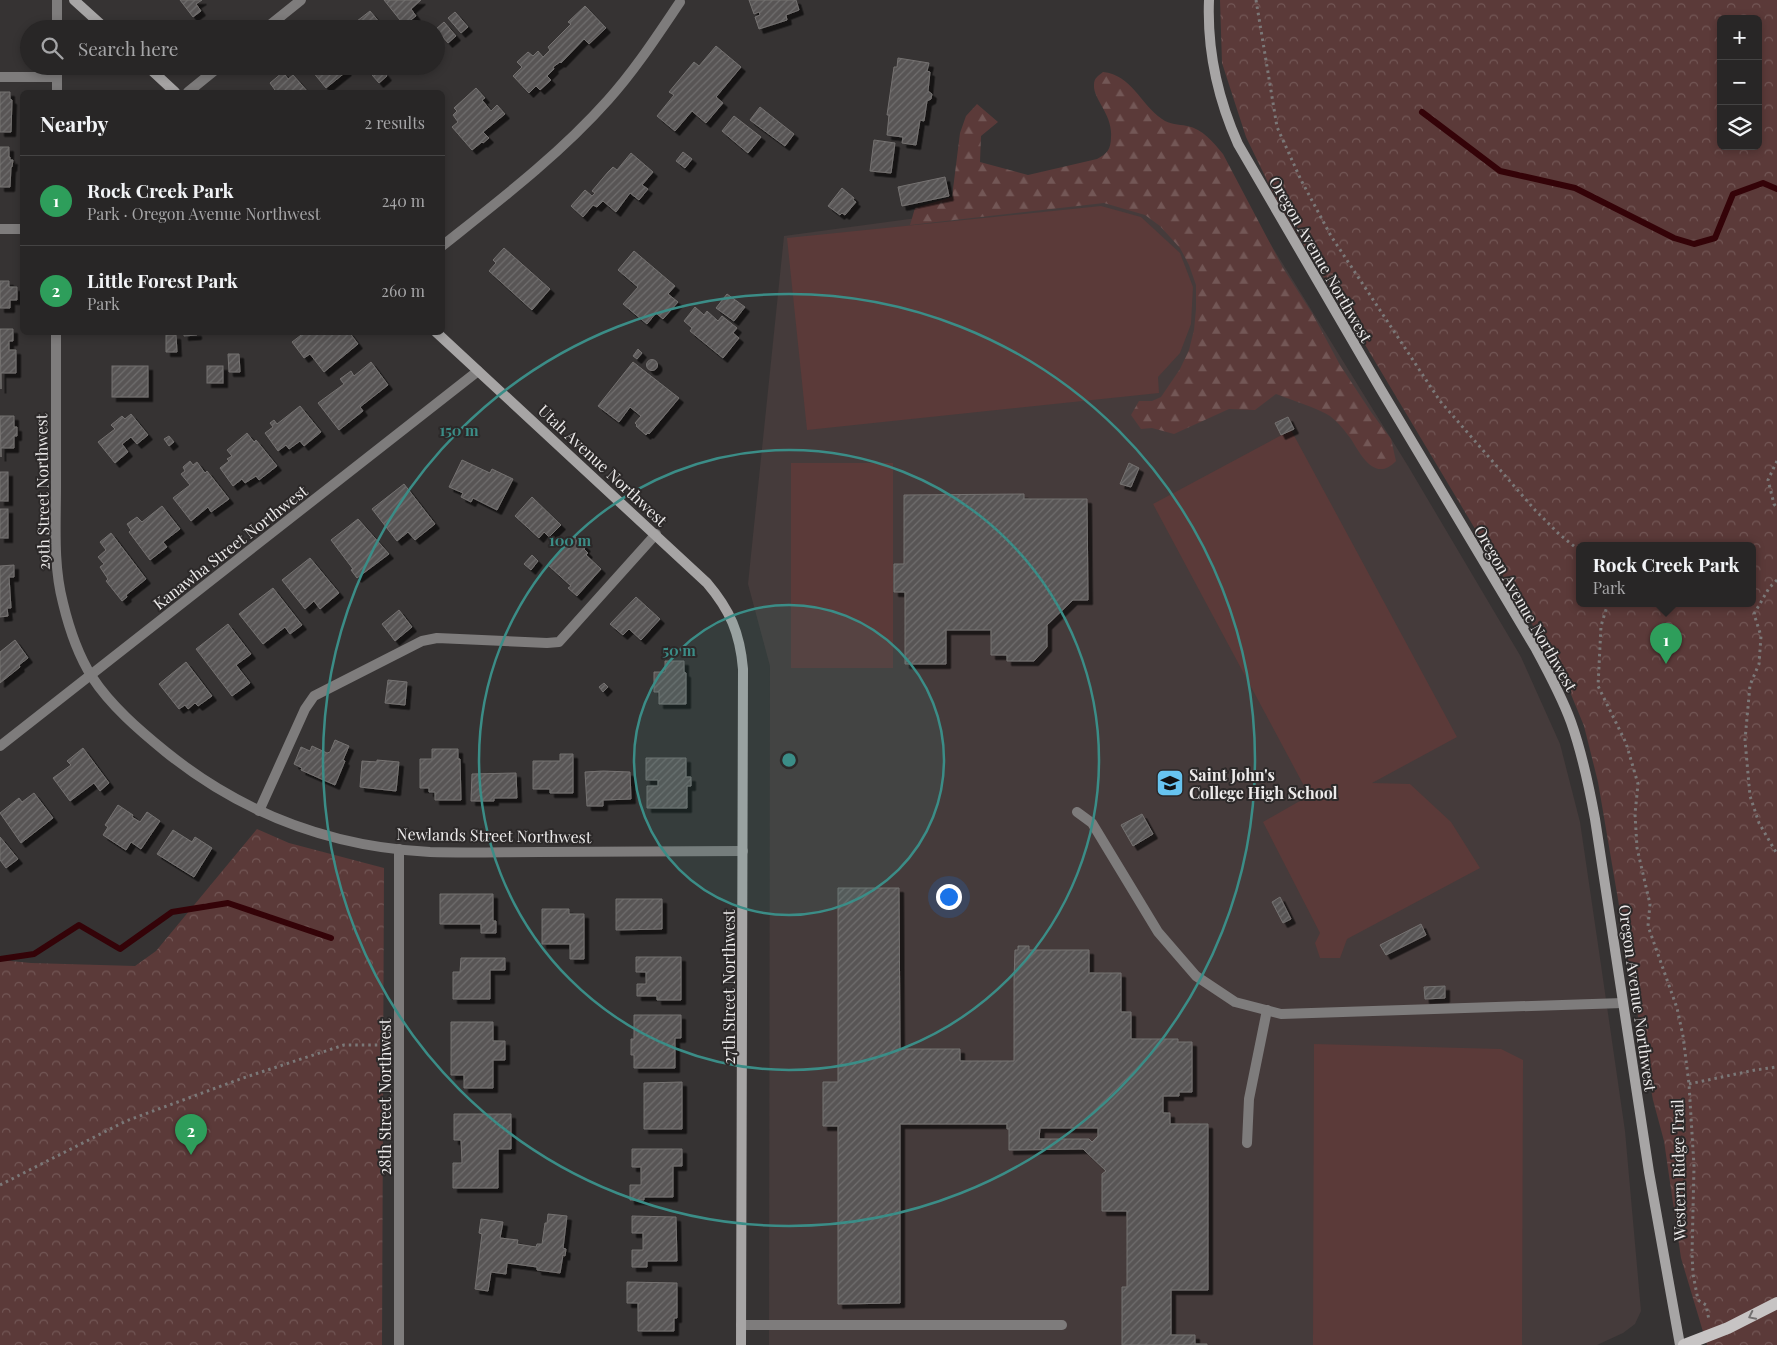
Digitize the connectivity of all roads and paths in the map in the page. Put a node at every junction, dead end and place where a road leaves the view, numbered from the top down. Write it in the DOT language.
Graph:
graph roads {
  1 [pos="58,0"];
  2 [pos="74,0"];
  3 [pos="301,0"];
  4 [pos="1209,0"];
  5 [pos="1256,0"];
  6 [pos="680,2"];
  7 [pos="57,20"];
  8 [pos="96,20"];
  9 [pos="276,20"];
  10 [pos="157,75"];
  11 [pos="209,75"];
  12 [pos="0,77"];
  13 [pos="57,77"];
  14 [pos="57,90"];
  15 [pos="173,90"];
  16 [pos="190,90"];
  17 [pos="0,229"];
  18 [pos="20,229"];
  19 [pos="445,244"];
  20 [pos="56,335"];
  21 [pos="439,335"];
  22 [pos="478,371"];
  23 [pos="1777,461"];
  24 [pos="1777,508"];
  25 [pos="656,534"];
  26 [pos="1576,548"];
  27 [pos="1777,580"];
  28 [pos="1607,607"];
  29 [pos="737,630"];
  30 [pos="90,675"];
  31 [pos="0,746"];
  32 [pos="258,811"];
  33 [pos="1077,812"];
  34 [pos="399,849"];
  35 [pos="743,851"];
  36 [pos="1777,854"];
  37 [pos="1624,1003"];
  38 [pos="1267,1010"];
  39 [pos="399,1045"];
  40 [pos="1777,1067"];
  41 [pos="1689,1084"];
  42 [pos="1247,1143"];
  43 [pos="0,1185"];
  44 [pos="1777,1303"];
  45 [pos="1706,1310"];
  46 [pos="742,1325"];
  47 [pos="1062,1325"];
  48 [pos="399,1345"];
  49 [pos="741,1345"];
  50 [pos="1682,1345"];
  1 -- 7 [label="street"];
  2 -- 8 [label="street"];
  3 -- 9 [label="street"];
  4 -- 37 [label="street, Oregon Avenue Northwest"];
  5 -- 26 [label="path"];
  6 -- 19 [label="street"];
  10 -- 15 [label="street"];
  11 -- 16 [label="street"];
  12 -- 13 [label="street"];
  13 -- 14 [label="street"];
  17 -- 18 [label="street"];
  20 -- 30 [label="street, 29th Street Northwest"];
  21 -- 22 [label="street, Utah Avenue Northwest"];
  22 -- 25 [label="street, Utah Avenue Northwest"];
  22 -- 30 [label="street, Kanawha Street Northwest"];
  23 -- 24 [label="path"];
  25 -- 29 [label="street, Utah Avenue Northwest"];
  25 -- 32 [label="street"];
  27 -- 36 [label="path"];
  28 -- 41 [label="path"];
  29 -- 35 [label="street, 27th Street Northwest"];
  30 -- 31 [label="street, Kanawha Street Northwest"];
  30 -- 32 [label="street, Newlands Street Northwest"];
  32 -- 34 [label="street, Newlands Street Northwest"];
  33 -- 38 [label="street"];
  34 -- 35 [label="street, Newlands Street Northwest"];
  34 -- 39 [label="street, 28th Street Northwest"];
  35 -- 46 [label="street, 27th Street Northwest"];
  37 -- 38 [label="street"];
  37 -- 50 [label="street, Oregon Avenue Northwest"];
  38 -- 42 [label="street"];
  39 -- 43 [label="path"];
  39 -- 48 [label="street, 28th Street Northwest"];
  40 -- 41 [label="path, Western Ridge Trail"];
  41 -- 45 [label="path, Western Ridge Trail"];
  44 -- 50 [label="main road, one-way"];
  46 -- 47 [label="street"];
  46 -- 49 [label="street, 27th Street Northwest"];
}
